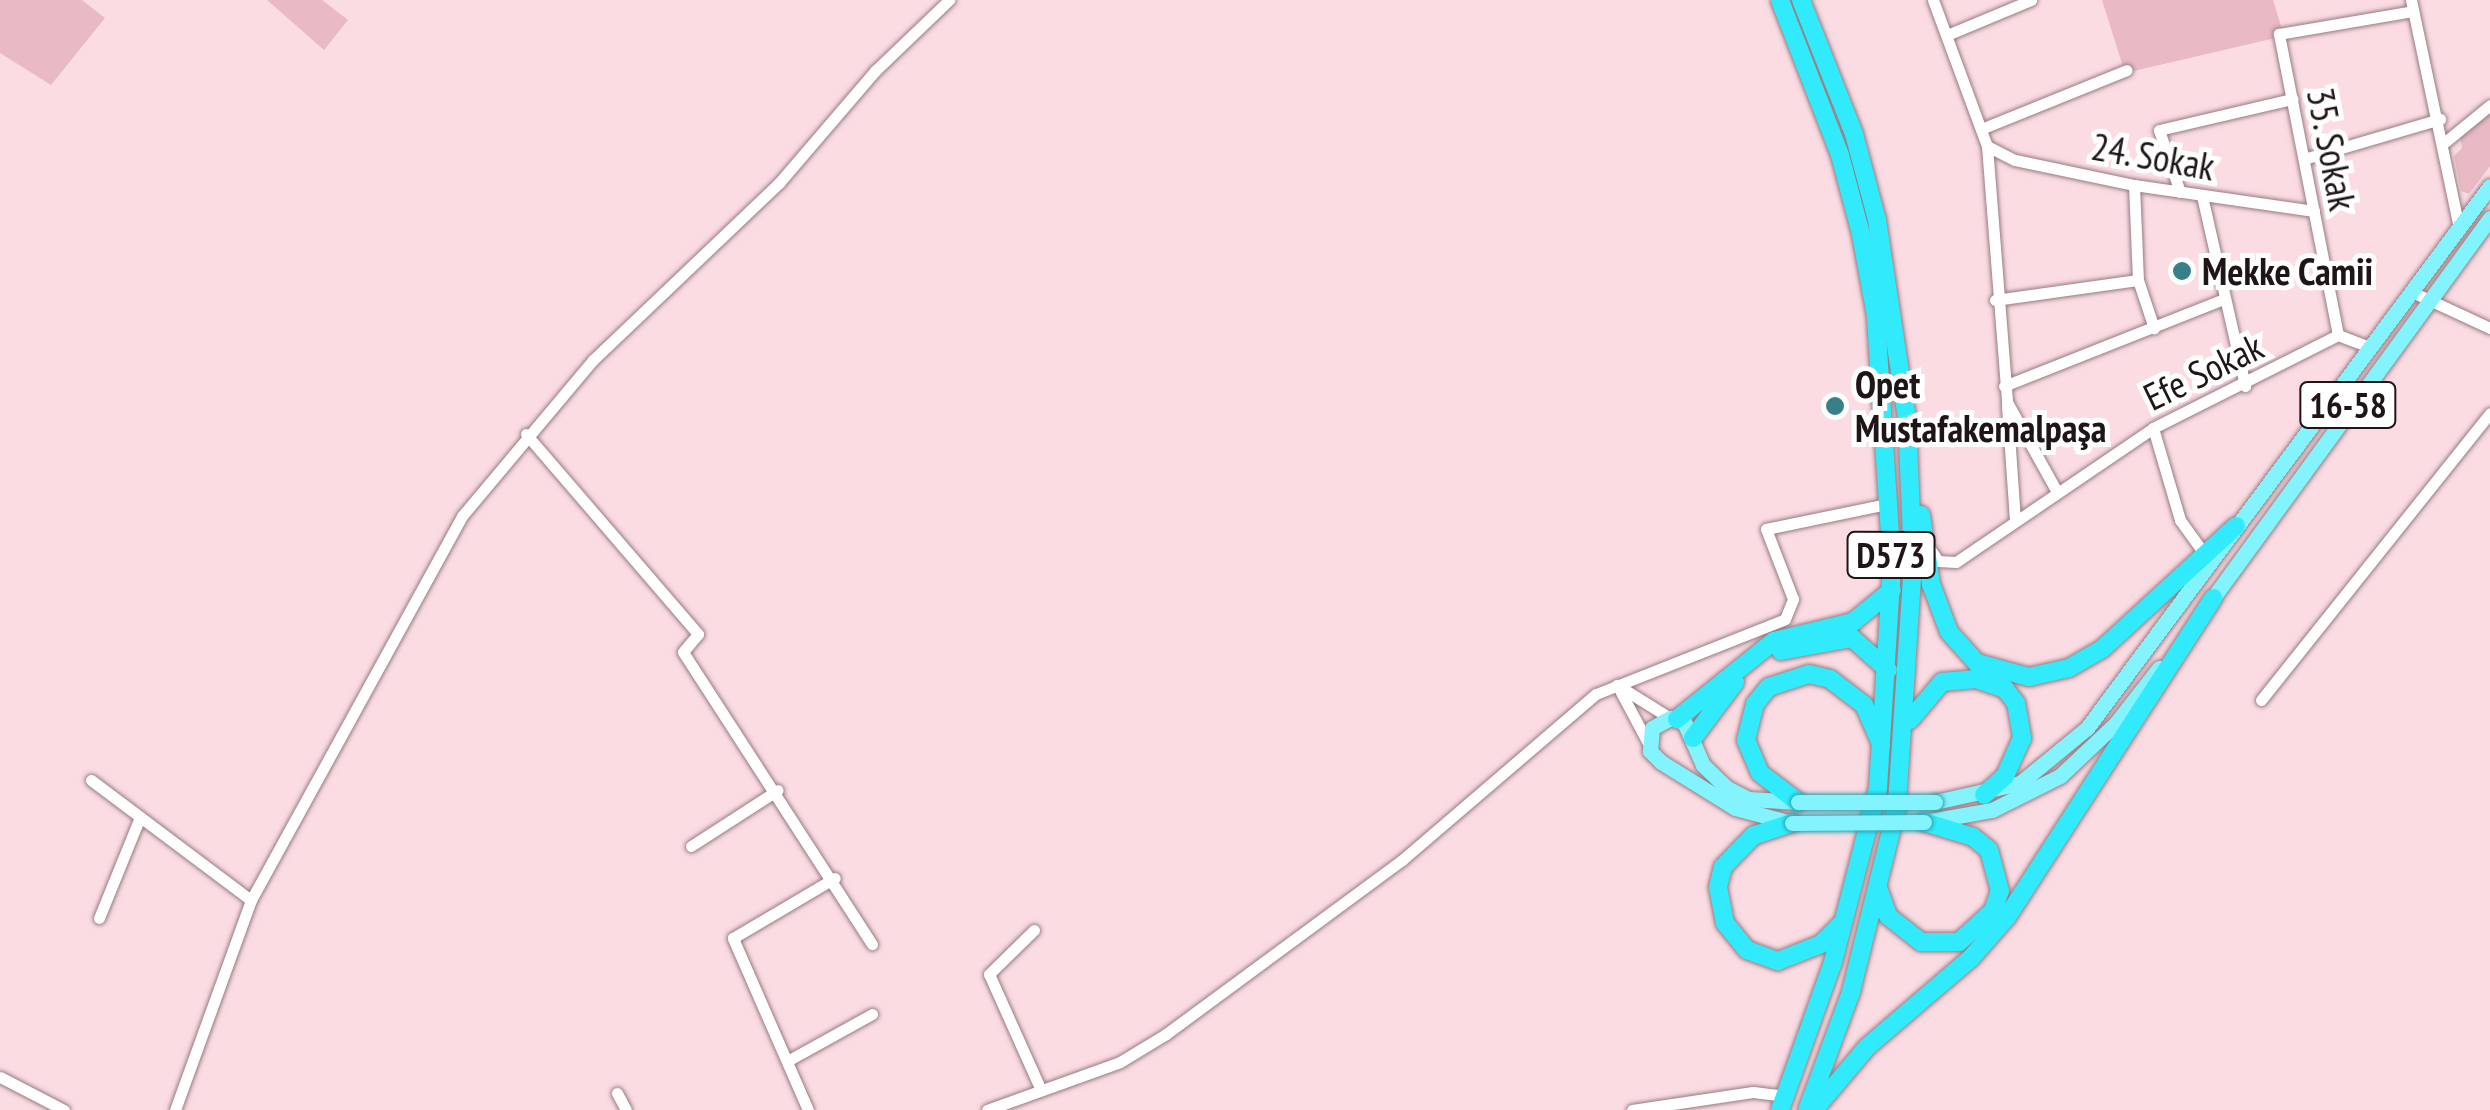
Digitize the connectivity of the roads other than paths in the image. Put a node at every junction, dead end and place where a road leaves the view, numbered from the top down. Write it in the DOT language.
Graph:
graph roads {
  1 [pos="949,0"];
  2 [pos="1780,0"];
  3 [pos="1801,0"];
  4 [pos="1933,0"];
  5 [pos="2031,0"];
  6 [pos="2412,6"];
  7 [pos="1946,35"];
  8 [pos="2127,70"];
  9 [pos="2292,99"];
  10 [pos="2490,105"];
  11 [pos="2440,120"];
  12 [pos="1981,130"];
  13 [pos="2445,142"];
  14 [pos="1987,146"];
  15 [pos="2304,159"];
  16 [pos="2134,185"];
  17 [pos="2490,186"];
  18 [pos="2180,192"];
  19 [pos="2202,196"];
  20 [pos="2314,211"];
  21 [pos="2490,218"];
  22 [pos="2459,226"];
  23 [pos="2138,280"];
  24 [pos="2410,291"];
  25 [pos="2224,299"];
  26 [pos="1995,300"];
  27 [pos="2426,302"];
  28 [pos="2154,328"];
  29 [pos="2490,328"];
  30 [pos="2338,336"];
  31 [pos="2370,347"];
  32 [pos="2004,386"];
  33 [pos="2245,386"];
  34 [pos="2007,402"];
  35 [pos="2490,413"];
  36 [pos="1907,419"];
  37 [pos="2153,428"];
  38 [pos="526,434"];
  39 [pos="2056,490"];
  40 [pos="1887,504"];
  41 [pos="2015,518"];
  42 [pos="2236,526"];
  43 [pos="1924,542"];
  44 [pos="2209,558"];
  45 [pos="1892,590"];
  46 [pos="2213,598"];
  47 [pos="1888,670"];
  48 [pos="1617,686"];
  49 [pos="2262,700"];
  50 [pos="1674,719"];
  51 [pos="1907,725"];
  52 [pos="1693,739"];
  53 [pos="1648,744"];
  54 [pos="1881,745"];
  55 [pos="1669,764"];
  56 [pos="91,780"];
  57 [pos="778,790"];
  58 [pos="1984,794"];
  59 [pos="1798,802"];
  60 [pos="140,817"];
  61 [pos="1792,822"];
  62 [pos="1924,822"];
  63 [pos="692,846"];
  64 [pos="835,878"];
  65 [pos="1878,888"];
  66 [pos="251,900"];
  67 [pos="100,918"];
  68 [pos="1846,920"];
  69 [pos="1034,930"];
  70 [pos="872,944"];
  71 [pos="872,1014"];
  72 [pos="788,1060"];
  73 [pos="0,1077"];
  74 [pos="1040,1088"];
  75 [pos="617,1093"];
  76 [pos="1783,1103"];
  77 [pos="64,1110"];
  78 [pos="176,1110"];
  79 [pos="626,1110"];
  80 [pos="808,1110"];
  81 [pos="987,1110"];
  82 [pos="1632,1110"];
  83 [pos="1810,1110"];
  1 -- 38 [label="street"];
  2 -- 40 [label="highway, D573"];
  3 -- 36 [label="highway, D573"];
  4 -- 7 [label="street"];
  5 -- 7 [label="street"];
  6 -- 9 [label="street, 35. Sokak"];
  6 -- 11 [label="street"];
  7 -- 12 [label="street"];
  8 -- 12 [label="street"];
  9 -- 15 [label="street, 35. Sokak"];
  9 -- 18 [label="street"];
  10 -- 13 [label="street"];
  11 -- 13 [label="street"];
  11 -- 15 [label="street"];
  12 -- 14 [label="street"];
  13 -- 22 [label="street"];
  14 -- 16 [label="street, 24. Sokak"];
  14 -- 26 [label="street"];
  15 -- 20 [label="street, 35. Sokak"];
  16 -- 18 [label="street, 24. Sokak"];
  16 -- 23 [label="street"];
  17 -- 22 [label="main road, 16-58"];
  18 -- 19 [label="street, 24. Sokak"];
  19 -- 20 [label="street, 24. Sokak"];
  19 -- 25 [label="street"];
  20 -- 30 [label="street, 35. Sokak"];
  21 -- 27 [label="main road, 16-58"];
  22 -- 24 [label="main road, 16-58"];
  23 -- 26 [label="street"];
  23 -- 28 [label="street"];
  24 -- 27 [label="street"];
  24 -- 31 [label="main road, 16-58"];
  25 -- 28 [label="street"];
  25 -- 33 [label="street"];
  26 -- 32 [label="street"];
  27 -- 29 [label="street"];
  27 -- 46 [label="main road, 16-58"];
  28 -- 32 [label="street"];
  30 -- 31 [label="street"];
  30 -- 33 [label="street, Efe Sokak"];
  31 -- 42 [label="main road, 16-58"];
  32 -- 34 [label="street"];
  33 -- 37 [label="street, Efe Sokak"];
  34 -- 39 [label="street"];
  34 -- 41 [label="street"];
  35 -- 49 [label="street"];
  36 -- 43 [label="highway"];
  36 -- 51 [label="highway, D573"];
  37 -- 39 [label="street, Efe Sokak"];
  37 -- 44 [label="street"];
  38 -- 57 [label="street"];
  38 -- 66 [label="street"];
  39 -- 41 [label="street, Efe Sokak"];
  40 -- 45 [label="highway, D573"];
  40 -- 48 [label="street"];
  41 -- 43 [label="street, Efe Sokak"];
  42 -- 44 [label="highway"];
  43 -- 44 [label="highway"];
  44 -- 58 [label="main road"];
  45 -- 47 [label="highway, D573"];
  45 -- 50 [label="highway"];
  46 -- 62 [label="main road"];
  46 -- 83 [label="highway"];
  47 -- 52 [label="highway"];
  47 -- 54 [label="highway, D573"];
  48 -- 50 [label="street"];
  48 -- 53 [label="street"];
  48 -- 74 [label="street"];
  50 -- 52 [label="main road"];
  50 -- 53 [label="main road"];
  51 -- 58 [label="highway"];
  51 -- 65 [label="highway, D573"];
  52 -- 55 [label="main road"];
  52 -- 59 [label="main road"];
  53 -- 55 [label="main road"];
  54 -- 59 [label="highway"];
  54 -- 68 [label="highway, D573"];
  55 -- 61 [label="main road"];
  56 -- 60 [label="street"];
  57 -- 63 [label="street"];
  57 -- 64 [label="street"];
  58 -- 59 [label="main road, bridge"];
  60 -- 66 [label="street"];
  60 -- 67 [label="street"];
  61 -- 62 [label="main road, bridge"];
  61 -- 68 [label="highway"];
  62 -- 65 [label="highway"];
  64 -- 70 [label="street"];
  64 -- 72 [label="street"];
  65 -- 83 [label="highway, D573"];
  66 -- 78 [label="street"];
  68 -- 76 [label="highway, D573"];
  69 -- 74 [label="street"];
  71 -- 72 [label="street"];
  72 -- 80 [label="street"];
  73 -- 77 [label="street"];
  74 -- 81 [label="street"];
  75 -- 79 [label="street"];
  76 -- 82 [label="street"];
}
